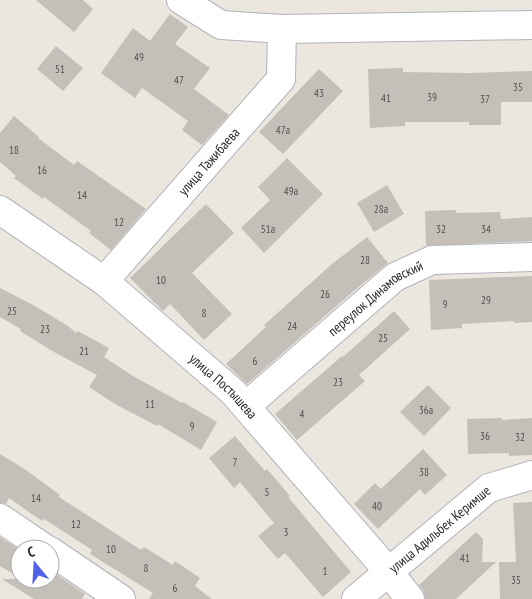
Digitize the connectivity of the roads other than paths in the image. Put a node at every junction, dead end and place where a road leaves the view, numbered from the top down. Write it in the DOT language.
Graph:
graph roads {
  1 [pos="181,0"];
  2 [pos="532,25"];
  3 [pos="282,30"];
  4 [pos="0,210"];
  5 [pos="532,257"];
  6 [pos="104,281"];
  7 [pos="246,406"];
  8 [pos="532,475"];
  9 [pos="0,518"];
  10 [pos="31,539"];
  11 [pos="60,558"];
  12 [pos="390,572"];
  13 [pos="121,599"];
  14 [pos="356,599"];
  15 [pos="410,599"];
  1 -- 3 [label="street"];
  2 -- 3 [label="street"];
  3 -- 6 [label="street, улица Тажибаева"];
  4 -- 6 [label="street, улица Постышева"];
  5 -- 7 [label="street, переулок Динамовский"];
  6 -- 7 [label="street, улица Постышева"];
  7 -- 12 [label="street, улица Постышева"];
  8 -- 12 [label="street, улица Адильбек Керимше"];
  9 -- 10 [label="street"];
  11 -- 13 [label="street"];
  12 -- 14 [label="street, улица Адильбек Керимше"];
  12 -- 15 [label="street, улица Постышева"];
}
